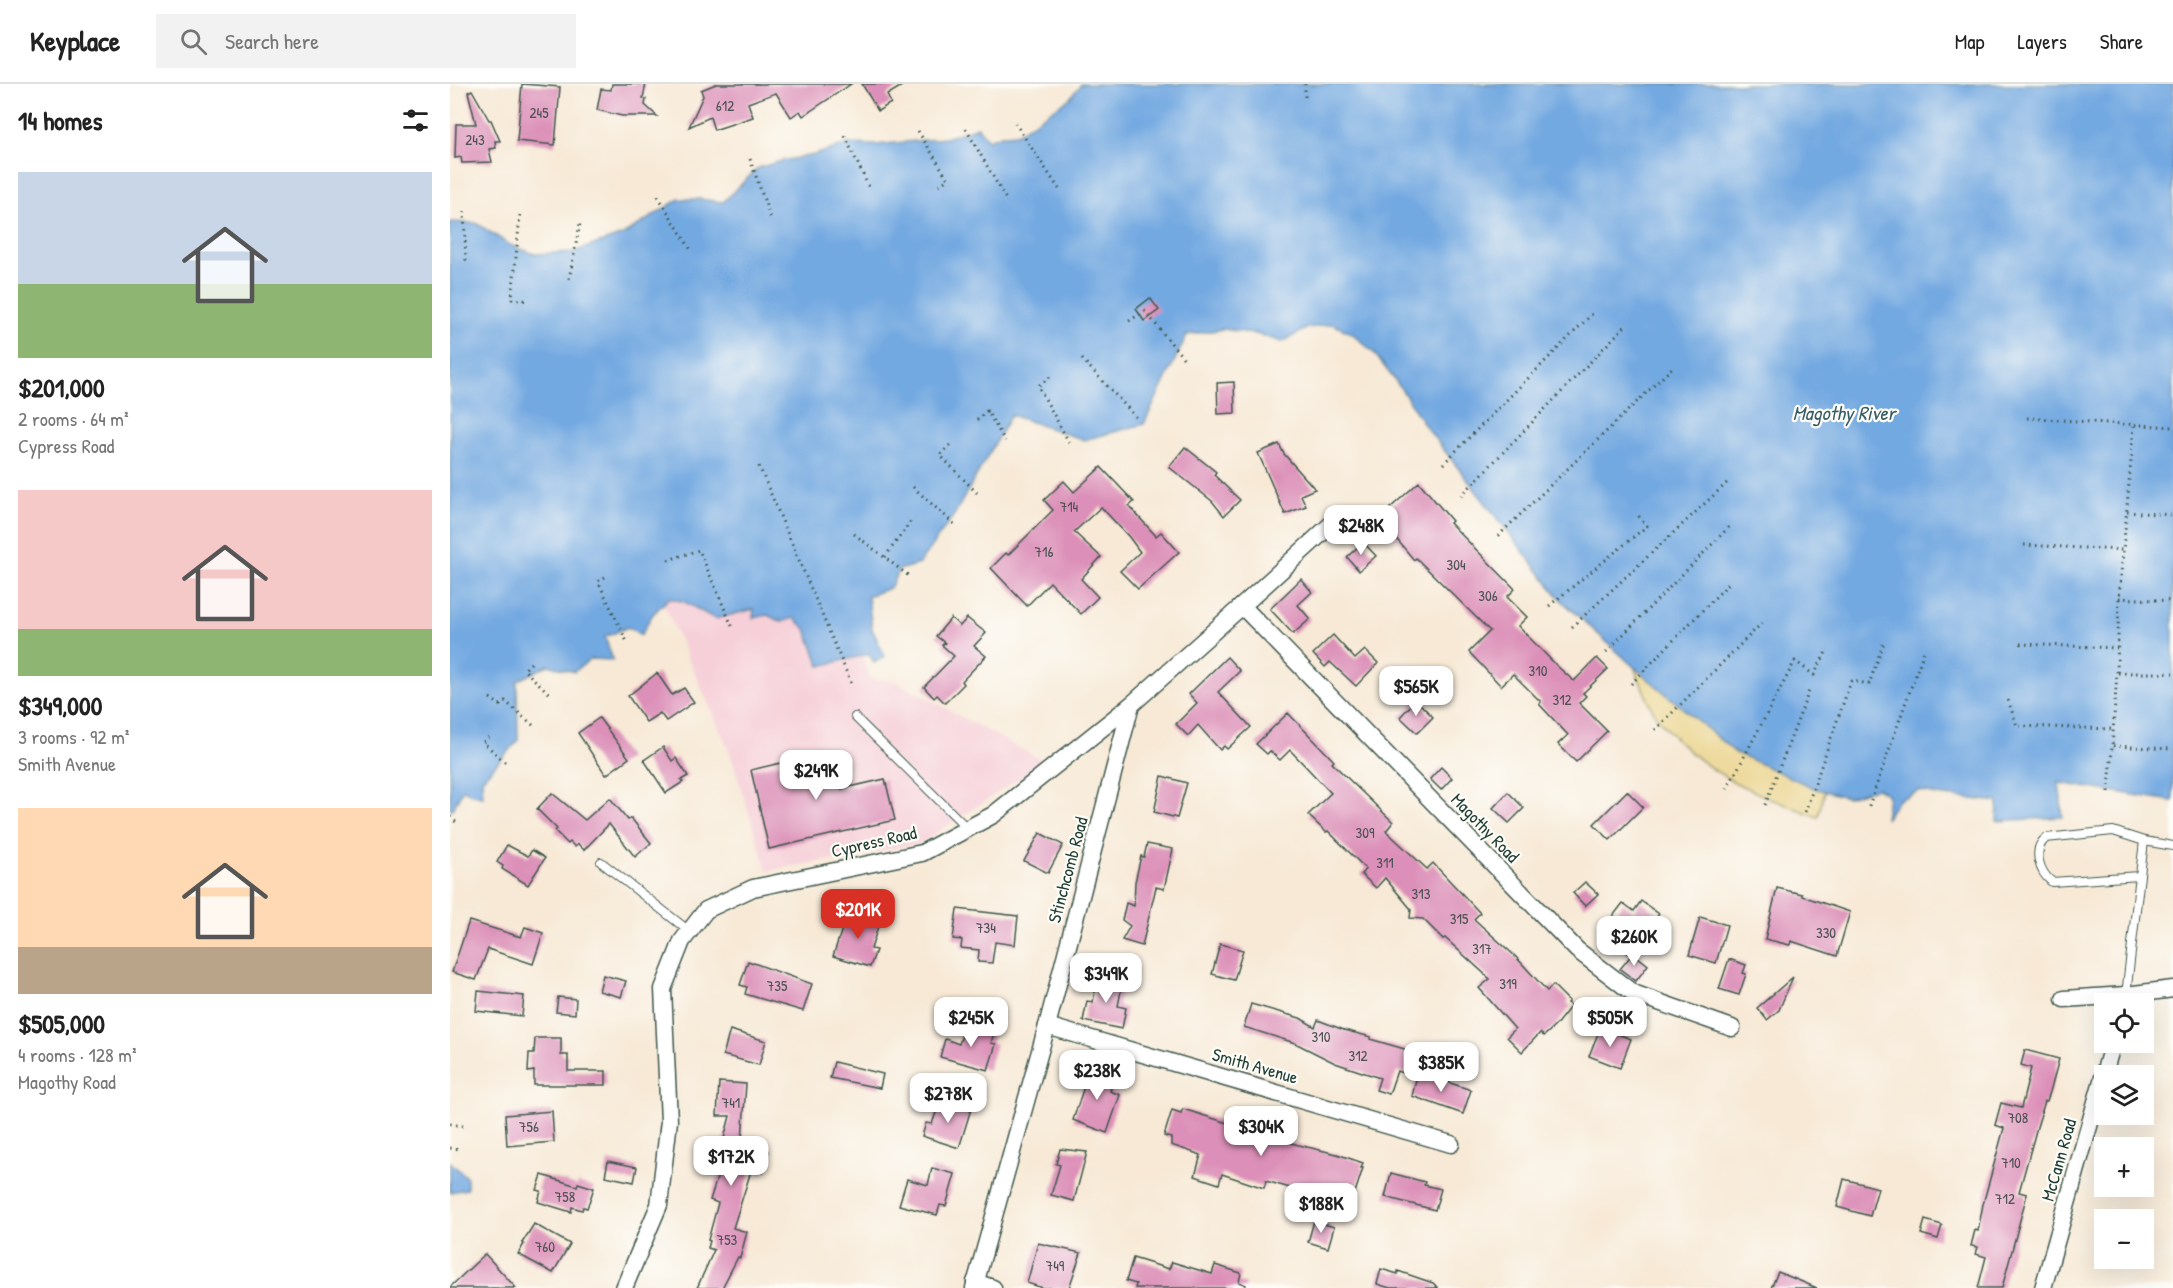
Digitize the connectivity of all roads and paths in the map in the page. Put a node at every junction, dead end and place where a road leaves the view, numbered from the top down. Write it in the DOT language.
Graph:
graph roads {
  1 [pos="1305,84"];
  2 [pos="1305,97"];
  3 [pos="1015,123"];
  4 [pos="966,129"];
  5 [pos="918,131"];
  6 [pos="845,136"];
  7 [pos="750,159"];
  8 [pos="938,186"];
  9 [pos="1059,189"];
  10 [pos="870,190"];
  11 [pos="658,196"];
  12 [pos="1007,201"];
  13 [pos="464,212"];
  14 [pos="520,215"];
  15 [pos="771,220"];
  16 [pos="580,224"];
  17 [pos="691,250"];
  18 [pos="466,261"];
  19 [pos="569,279"];
  20 [pos="529,301"];
  21 [pos="1595,311"];
  22 [pos="1129,321"];
  23 [pos="1625,326"];
  24 [pos="1184,358"];
  25 [pos="1082,359"];
  26 [pos="1673,367"];
  27 [pos="1050,377"];
  28 [pos="1136,417"];
  29 [pos="2027,418"];
  30 [pos="976,420"];
  31 [pos="2134,426"];
  32 [pos="2173,427"];
  33 [pos="1005,441"];
  34 [pos="950,446"];
  35 [pos="1071,446"];
  36 [pos="1443,464"];
  37 [pos="759,466"];
  38 [pos="1729,482"];
  39 [pos="913,487"];
  40 [pos="977,493"];
  41 [pos="1461,496"];
  42 [pos="2127,512"];
  43 [pos="1637,514"];
  44 [pos="2173,515"];
  45 [pos="1336,520"];
  46 [pos="911,521"];
  47 [pos="955,525"];
  48 [pos="1730,526"];
  49 [pos="854,534"];
  50 [pos="1498,536"];
  51 [pos="2024,545"];
  52 [pos="2123,550"];
  53 [pos="885,557"];
  54 [pos="668,560"];
  55 [pos="909,576"];
  56 [pos="605,577"];
  57 [pos="1731,580"];
  58 [pos="2119,598"];
  59 [pos="2173,601"];
  60 [pos="1242,606"];
  61 [pos="1549,606"];
  62 [pos="1765,620"];
  63 [pos="732,626"];
  64 [pos="1572,627"];
  65 [pos="627,642"];
  66 [pos="1884,642"];
  67 [pos="2020,644"];
  68 [pos="2117,647"];
  69 [pos="1827,650"];
  70 [pos="1924,651"];
  71 [pos="1606,652"];
  72 [pos="531,663"];
  73 [pos="2117,673"];
  74 [pos="2173,673"];
  75 [pos="851,683"];
  76 [pos="1631,684"];
  77 [pos="1809,691"];
  78 [pos="551,695"];
  79 [pos="490,698"];
  80 [pos="2008,700"];
  81 [pos="1131,705"];
  82 [pos="855,717"];
  83 [pos="534,726"];
  84 [pos="2113,729"];
  85 [pos="1655,730"];
  86 [pos="489,737"];
  87 [pos="2113,746"];
  88 [pos="2173,749"];
  89 [pos="507,764"];
  90 [pos="1727,789"];
  91 [pos="2109,792"];
  92 [pos="1765,805"];
  93 [pos="1869,806"];
  94 [pos="1805,812"];
  95 [pos="450,817"];
  96 [pos="457,822"];
  97 [pos="968,828"];
  98 [pos="2144,842"];
  99 [pos="2173,846"];
  100 [pos="602,862"];
  101 [pos="2139,876"];
  102 [pos="689,931"];
  103 [pos="2173,989"];
  104 [pos="2126,993"];
  105 [pos="2154,993"];
  106 [pos="2064,999"];
  107 [pos="2094,999"];
  108 [pos="1047,1026"];
  109 [pos="1732,1028"];
  110 [pos="2109,1053"];
  111 [pos="450,1124"];
  112 [pos="463,1126"];
  113 [pos="1452,1144"];
  114 [pos="450,1148"];
  115 [pos="460,1149"];
  116 [pos="974,1285"];
  117 [pos="624,1288"];
  118 [pos="993,1288"];
  119 [pos="2043,1288"];
  1 -- 2 [label="path"];
  3 -- 9 [label="path"];
  4 -- 12 [label="path"];
  5 -- 8 [label="path"];
  6 -- 10 [label="path"];
  7 -- 15 [label="path"];
  11 -- 17 [label="path"];
  13 -- 18 [label="path"];
  14 -- 20 [label="path"];
  16 -- 19 [label="path"];
  21 -- 36 [label="path"];
  22 -- 24 [label="path"];
  23 -- 41 [label="path"];
  25 -- 28 [label="path"];
  26 -- 50 [label="path"];
  27 -- 35 [label="path"];
  29 -- 31 [label="path"];
  30 -- 33 [label="path"];
  31 -- 32 [label="path"];
  31 -- 42 [label="path"];
  34 -- 40 [label="path"];
  37 -- 75 [label="path"];
  38 -- 64 [label="path"];
  39 -- 47 [label="path"];
  42 -- 44 [label="path"];
  42 -- 52 [label="path"];
  43 -- 61 [label="path"];
  45 -- 60 [label="street, Cypress Road"];
  46 -- 53 [label="path"];
  48 -- 71 [label="path"];
  49 -- 53 [label="path"];
  51 -- 52 [label="path"];
  52 -- 58 [label="path"];
  53 -- 55 [label="path"];
  54 -- 63 [label="path"];
  56 -- 65 [label="path"];
  57 -- 76 [label="path"];
  58 -- 59 [label="path"];
  58 -- 68 [label="path"];
  60 -- 81 [label="street, Cypress Road"];
  60 -- 109 [label="street, Magothy Road"];
  62 -- 85 [label="path"];
  66 -- 94 [label="path"];
  67 -- 68 [label="path"];
  68 -- 73 [label="path"];
  68 -- 84 [label="path"];
  69 -- 90 [label="path"];
  70 -- 93 [label="path"];
  72 -- 78 [label="path"];
  73 -- 74 [label="path"];
  73 -- 84 [label="path"];
  77 -- 92 [label="path"];
  79 -- 83 [label="path"];
  80 -- 84 [label="path"];
  81 -- 97 [label="street, Cypress Road"];
  81 -- 108 [label="street, Stinchcomb Road"];
  82 -- 97 [label="lane"];
  84 -- 87 [label="path"];
  86 -- 89 [label="path"];
  87 -- 88 [label="path"];
  87 -- 91 [label="path"];
  95 -- 96 [label="path"];
  97 -- 102 [label="street, Cypress Road"];
  98 -- 99 [label="lane"];
  98 -- 101 [label="lane"];
  98 -- 101 [label="lane"];
  100 -- 102 [label="lane"];
  101 -- 104 [label="lane"];
  102 -- 117 [label="street, Cypress Road"];
  103 -- 105 [label="street"];
  106 -- 107 [label="street"];
  108 -- 113 [label="street, Smith Avenue"];
  108 -- 116 [label="street, Stinchcomb Road"];
  110 -- 119 [label="street, McCann Road"];
  111 -- 112 [label="path"];
  114 -- 115 [label="path"];
  116 -- 118 [label="street"];
}
